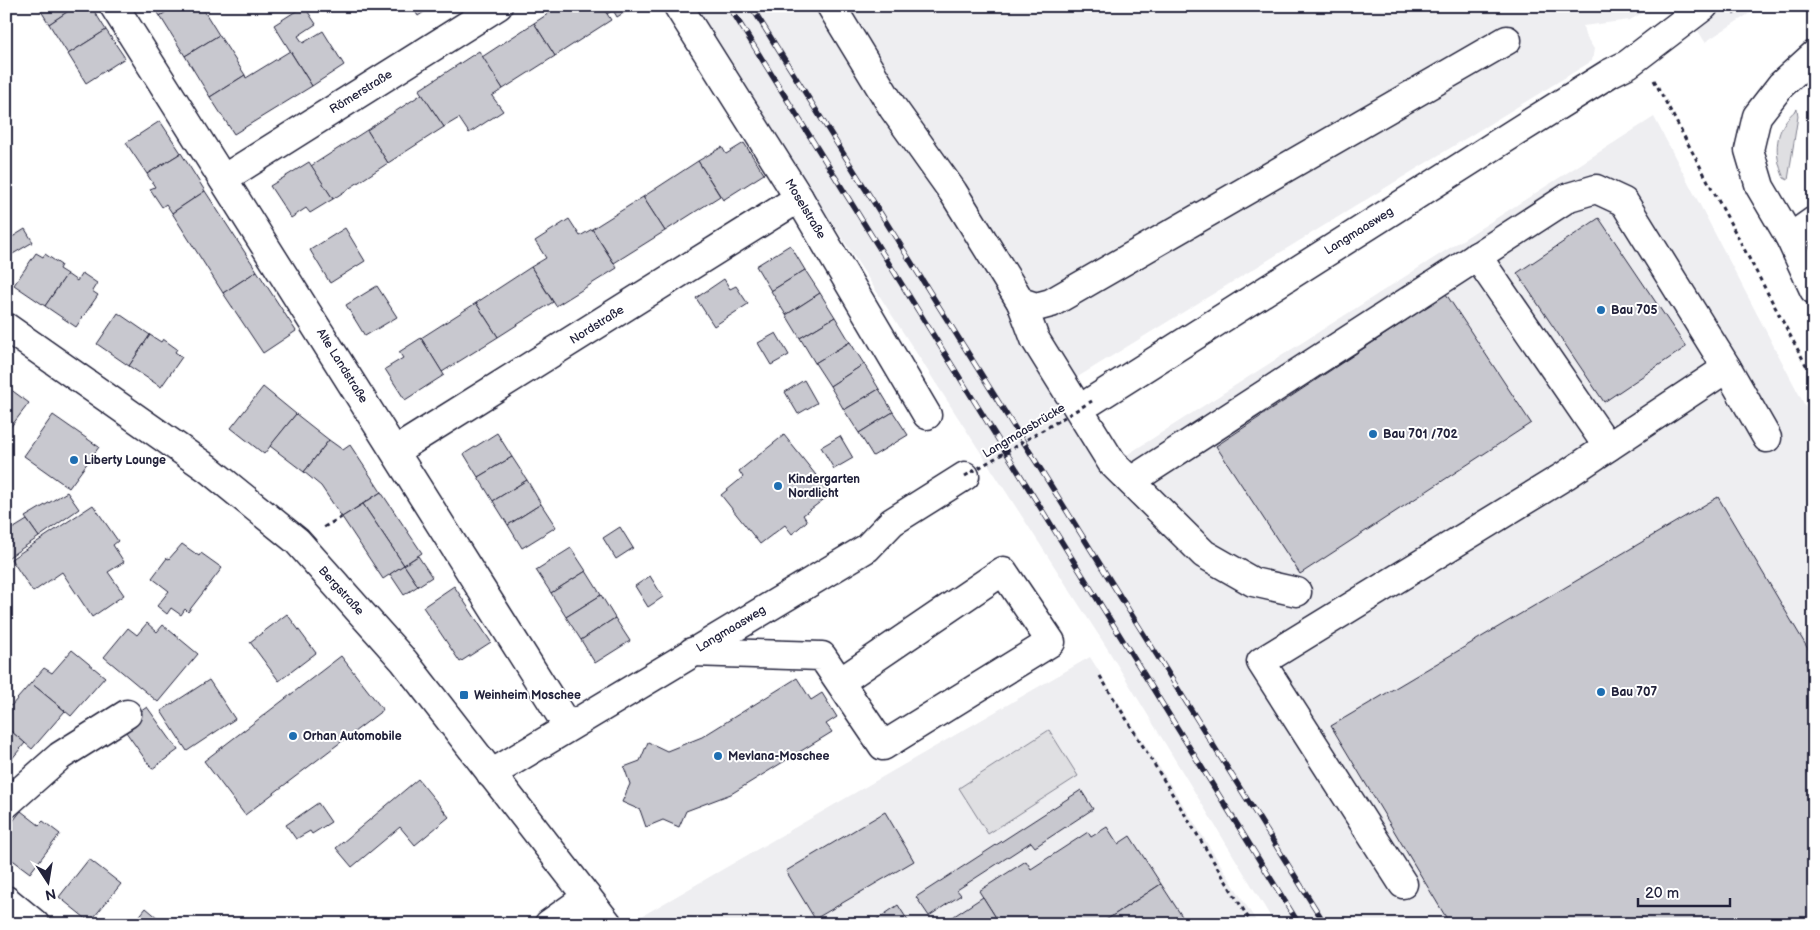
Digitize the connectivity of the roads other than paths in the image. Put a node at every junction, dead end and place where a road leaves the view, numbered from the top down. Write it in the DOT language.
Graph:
graph roads {
  1 [pos="114,6"];
  2 [pos="498,6"];
  3 [pos="678,6"];
  4 [pos="831,6"];
  5 [pos="1704,6"];
  6 [pos="1507,40"];
  7 [pos="1814,55"];
  8 [pos="223,178"];
  9 [pos="799,198"];
  10 [pos="1814,221"];
  11 [pos="1790,238"];
  12 [pos="1477,256"];
  13 [pos="1814,290"];
  14 [pos="1022,302"];
  15 [pos="6,327"];
  16 [pos="1728,368"];
  17 [pos="1092,401"];
  18 [pos="927,415"];
  19 [pos="1767,438"];
  20 [pos="1608,448"];
  21 [pos="395,452"];
  22 [pos="965,476"];
  23 [pos="1131,481"];
  24 [pos="1297,592"];
  25 [pos="692,652"];
  26 [pos="840,682"];
  27 [pos="127,714"];
  28 [pos="568,727"];
  29 [pos="491,774"];
  30 [pos="6,804"];
  31 [pos="1403,884"];
  32 [pos="587,897"];
  33 [pos="6,900"];
  34 [pos="35,924"];
  35 [pos="549,924"];
  36 [pos="608,924"];
  1 -- 8 [label="street, Alte Landstraße"];
  2 -- 8 [label="street, Römerstraße"];
  3 -- 9 [label="street, Moselstraße"];
  4 -- 14 [label="street"];
  5 -- 17 [label="street, Langmaasweg"];
  6 -- 14 [label="street"];
  7 -- 11 [label="street"];
  8 -- 21 [label="street, Alte Landstraße"];
  9 -- 18 [label="street, Moselstraße"];
  9 -- 21 [label="street, Nordstraße"];
  10 -- 11 [label="street"];
  11 -- 13 [label="street"];
  12 -- 16 [label="street"];
  12 -- 20 [label="street"];
  12 -- 23 [label="street"];
  14 -- 23 [label="street"];
  15 -- 29 [label="street, Bergstraße"];
  16 -- 19 [label="street"];
  16 -- 20 [label="street"];
  20 -- 31 [label="street"];
  21 -- 28 [label="street, Alte Landstraße"];
  22 -- 25 [label="street, Langmaasweg"];
  23 -- 24 [label="street"];
  25 -- 26 [label="street"];
  25 -- 28 [label="street, Langmaasweg"];
  26 -- 26 [label="street"];
  27 -- 30 [label="street"];
  28 -- 29 [label="street, Langmaasweg"];
  29 -- 32 [label="street, Bergstraße"];
  32 -- 35 [label="street"];
  32 -- 36 [label="street, Bergstraße"];
  33 -- 34 [label="street"];
}
